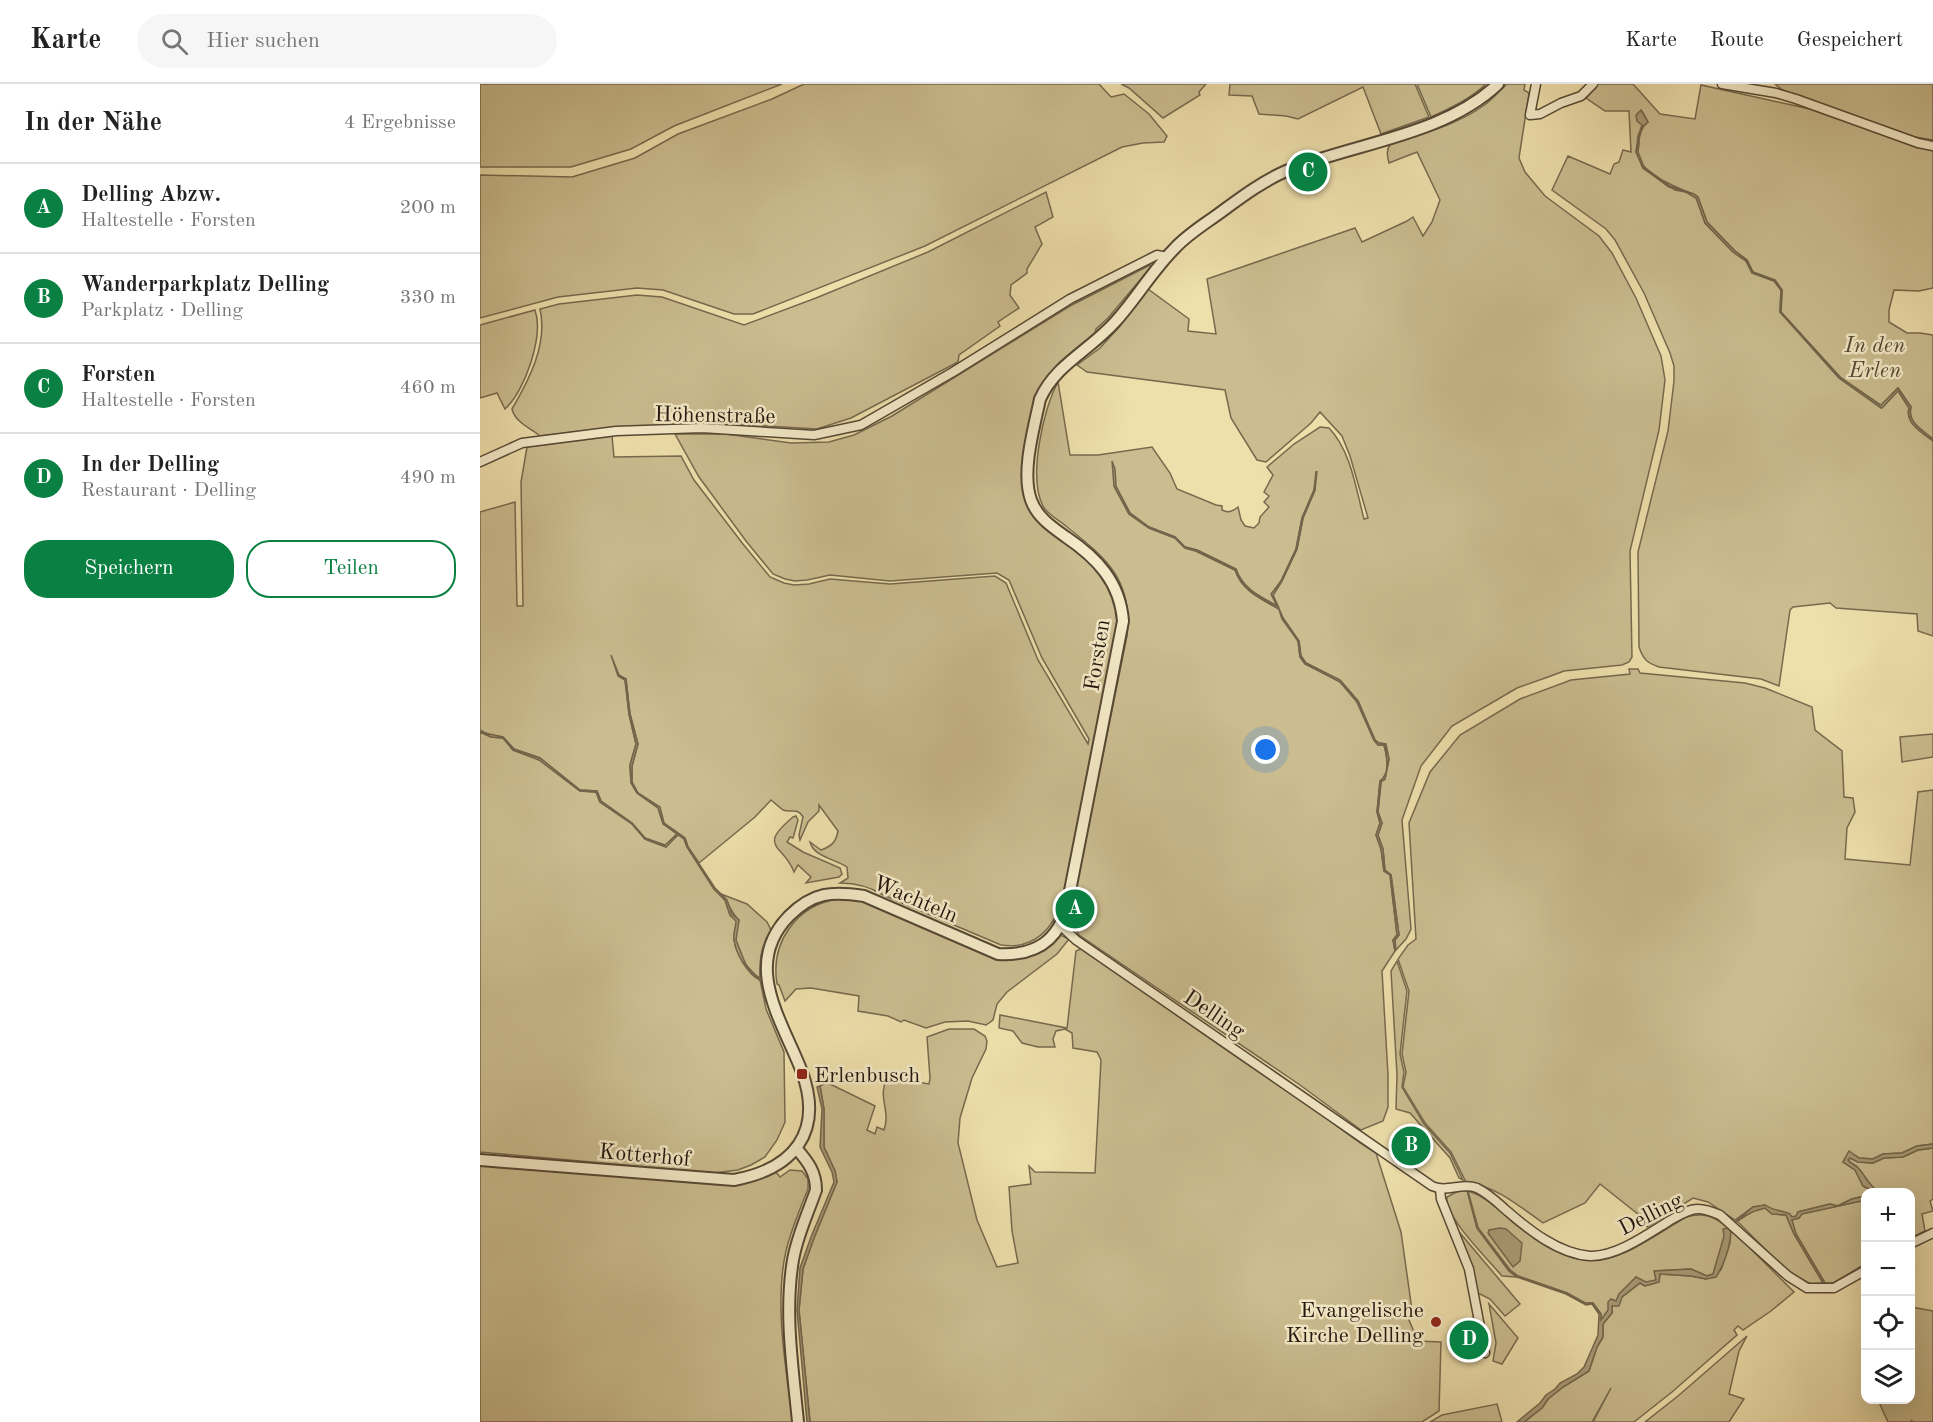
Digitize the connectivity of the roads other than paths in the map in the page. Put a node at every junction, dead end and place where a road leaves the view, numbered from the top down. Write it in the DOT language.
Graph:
graph roads {
  1 [pos="1498,84"];
  2 [pos="1536,84"];
  3 [pos="1593,84"];
  4 [pos="1722,84"];
  5 [pos="1770,84"];
  6 [pos="1776,93"];
  7 [pos="1933,146"];
  8 [pos="1167,257"];
  9 [pos="480,462"];
  10 [pos="1060,925"];
  11 [pos="797,1149"];
  12 [pos="480,1160"];
  13 [pos="1440,1189"];
  14 [pos="1933,1233"];
  15 [pos="1915,1242"];
  16 [pos="1861,1273"];
  17 [pos="1485,1353"];
  18 [pos="798,1422"];
  1 -- 8 [label="street, Forsten"];
  2 -- 3 [label="street"];
  4 -- 6 [label="street"];
  5 -- 6 [label="street"];
  6 -- 7 [label="street"];
  8 -- 9 [label="street, Höhenstraße"];
  8 -- 10 [label="street, Forsten"];
  10 -- 11 [label="street, Wachteln"];
  10 -- 13 [label="street, Delling"];
  11 -- 12 [label="street, Kotterhof"];
  11 -- 18 [label="street"];
  13 -- 16 [label="street, Delling"];
  13 -- 17 [label="street"];
  14 -- 15 [label="street"];
}
